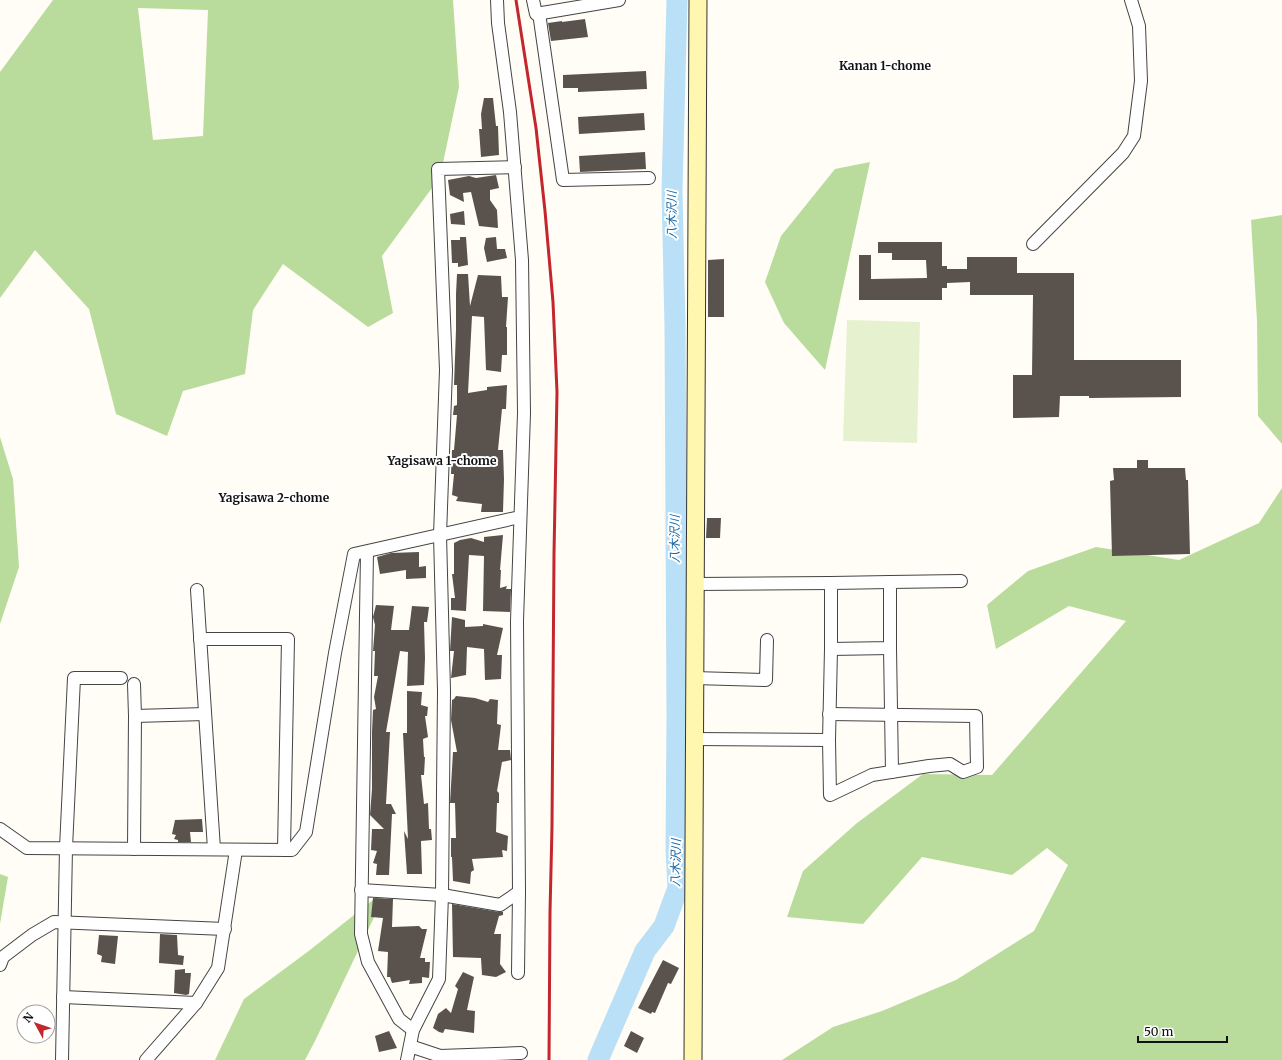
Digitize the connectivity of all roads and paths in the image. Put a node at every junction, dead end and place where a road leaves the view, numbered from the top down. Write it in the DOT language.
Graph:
graph roads {
  1 [pos="497,0"];
  2 [pos="533,0"];
  3 [pos="619,0"];
  4 [pos="698,0"];
  5 [pos="1131,0"];
  6 [pos="588,3"];
  7 [pos="539,13"];
  8 [pos="515,166"];
  9 [pos="649,178"];
  10 [pos="1033,244"];
  11 [pos="520,517"];
  12 [pos="440,535"];
  13 [pos="367,552"];
  14 [pos="961,581"];
  15 [pos="890,582"];
  16 [pos="831,583"];
  17 [pos="695,584"];
  18 [pos="197,590"];
  19 [pos="200,639"];
  20 [pos="767,640"];
  21 [pos="890,648"];
  22 [pos="831,649"];
  23 [pos="121,678"];
  24 [pos="694,678"];
  25 [pos="134,684"];
  26 [pos="205,714"];
  27 [pos="829,714"];
  28 [pos="892,715"];
  29 [pos="135,716"];
  30 [pos="694,739"];
  31 [pos="828,740"];
  32 [pos="892,772"];
  33 [pos="0,829"];
  34 [pos="66,848"];
  35 [pos="134,849"];
  36 [pos="214,850"];
  37 [pos="236,850"];
  38 [pos="284,850"];
  39 [pos="361,890"];
  40 [pos="520,892"];
  41 [pos="442,895"];
  42 [pos="65,922"];
  43 [pos="225,929"];
  44 [pos="0,965"];
  45 [pos="518,973"];
  46 [pos="63,996"];
  47 [pos="196,1003"];
  48 [pos="413,1030"];
  49 [pos="410,1046"];
  50 [pos="521,1053"];
  51 [pos="62,1060"];
  52 [pos="146,1060"];
  53 [pos="407,1060"];
  54 [pos="692,1060"];
  1 -- 8 [label="street"];
  2 -- 7 [label="street"];
  3 -- 6 [label="street"];
  4 -- 17 [label="street"];
  5 -- 10 [label="street"];
  6 -- 7 [label="street"];
  7 -- 9 [label="street"];
  8 -- 11 [label="street"];
  8 -- 12 [label="street"];
  11 -- 12 [label="street"];
  11 -- 40 [label="street"];
  12 -- 13 [label="street"];
  12 -- 41 [label="street"];
  13 -- 38 [label="street"];
  13 -- 39 [label="street"];
  14 -- 15 [label="street"];
  15 -- 16 [label="street"];
  15 -- 21 [label="street"];
  16 -- 17 [label="street"];
  16 -- 22 [label="street"];
  17 -- 24 [label="street"];
  18 -- 19 [label="street"];
  19 -- 26 [label="street"];
  19 -- 38 [label="street"];
  20 -- 24 [label="street"];
  21 -- 22 [label="street"];
  21 -- 28 [label="street"];
  22 -- 27 [label="street"];
  23 -- 34 [label="street"];
  24 -- 30 [label="street"];
  25 -- 29 [label="street"];
  26 -- 29 [label="street"];
  26 -- 36 [label="street"];
  27 -- 28 [label="street"];
  27 -- 31 [label="street"];
  28 -- 32 [label="street"];
  28 -- 32 [label="street"];
  29 -- 35 [label="street"];
  30 -- 31 [label="street"];
  30 -- 54 [label="street"];
  31 -- 32 [label="street"];
  33 -- 34 [label="street"];
  34 -- 35 [label="street"];
  34 -- 42 [label="street"];
  35 -- 36 [label="street"];
  36 -- 37 [label="street"];
  37 -- 38 [label="street"];
  37 -- 43 [label="street"];
  39 -- 41 [label="street"];
  39 -- 48 [label="street"];
  40 -- 41 [label="street"];
  40 -- 45 [label="street"];
  41 -- 48 [label="street"];
  42 -- 43 [label="street"];
  42 -- 44 [label="street"];
  42 -- 46 [label="street"];
  43 -- 47 [label="street"];
  46 -- 47 [label="street"];
  46 -- 51 [label="street"];
  47 -- 52 [label="street"];
  48 -- 49 [label="street"];
  49 -- 50 [label="street"];
  49 -- 53 [label="street"];
}
